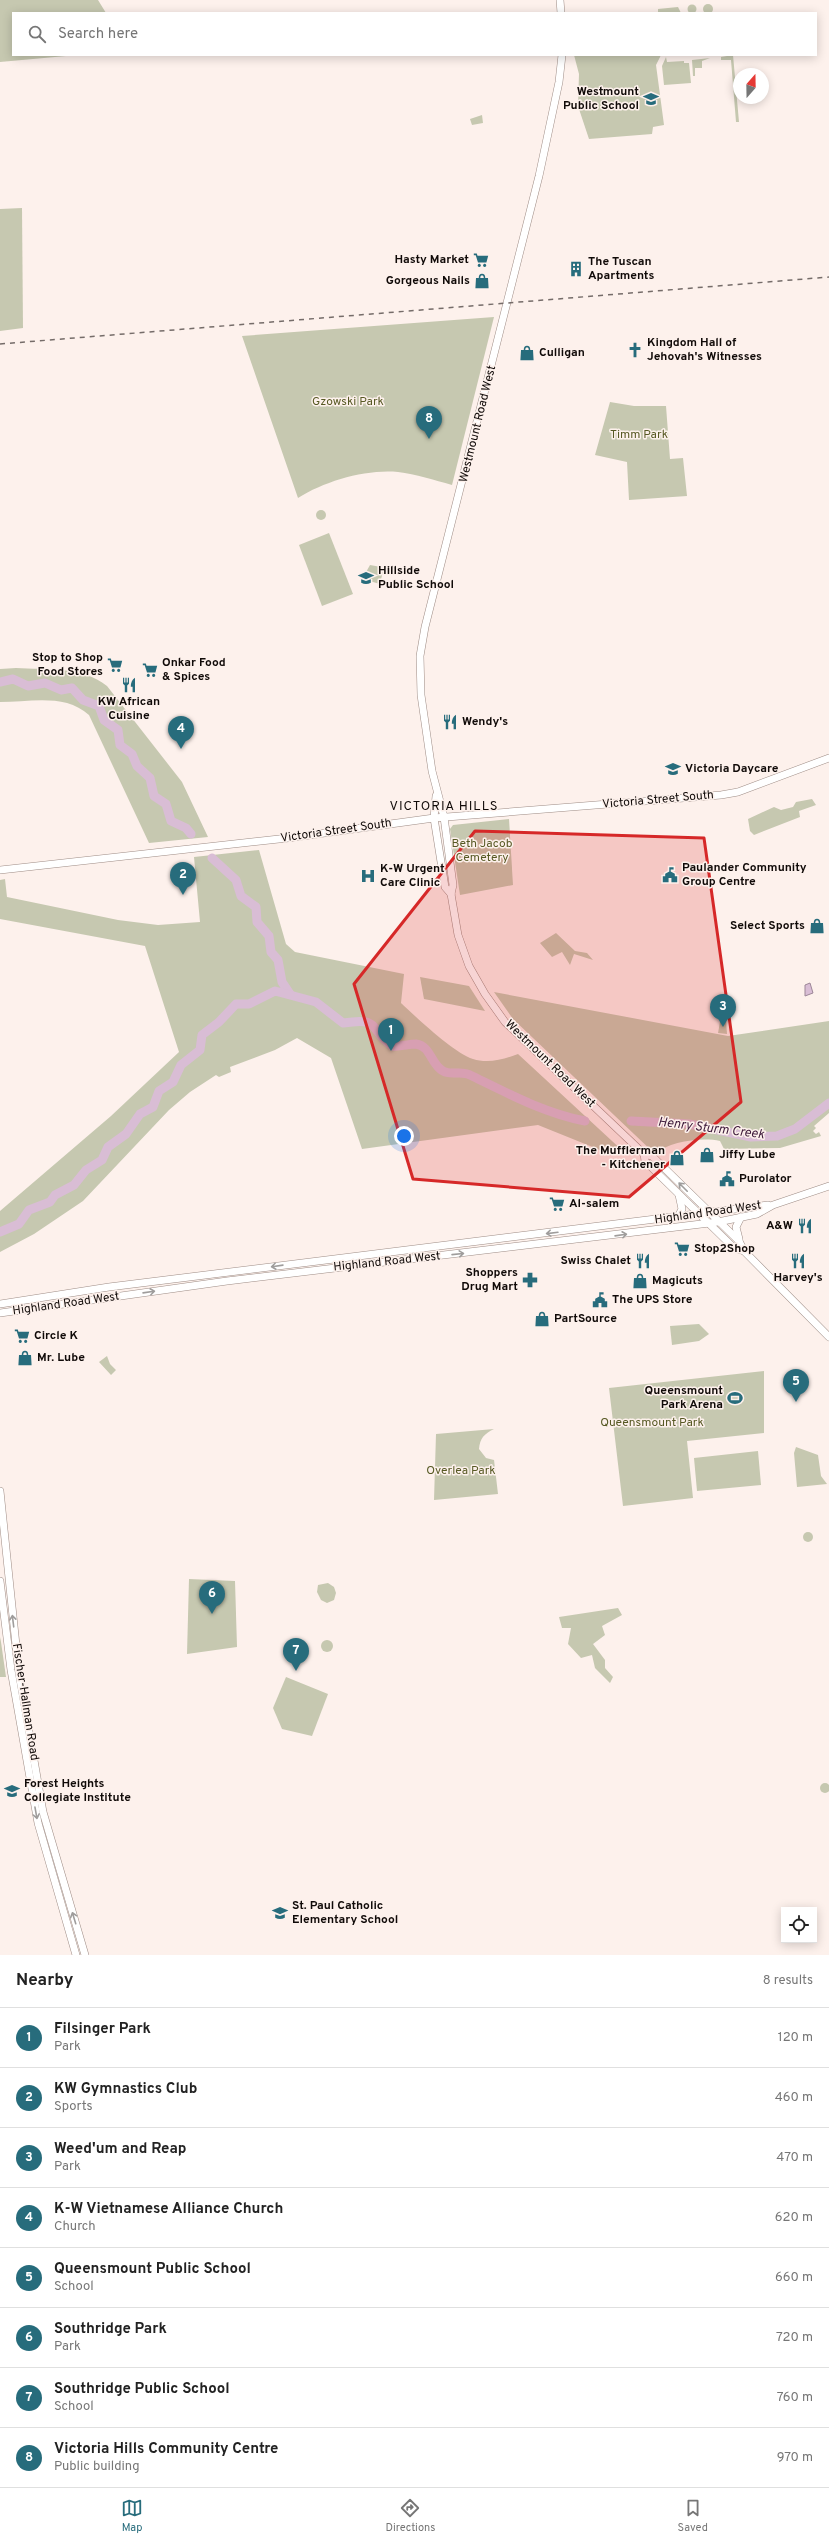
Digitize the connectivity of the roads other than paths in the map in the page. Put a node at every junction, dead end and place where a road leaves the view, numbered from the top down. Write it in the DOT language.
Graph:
graph roads {
  1 [pos="560,0"];
  2 [pos="561,12"];
  3 [pos="562,56"];
  4 [pos="829,758"];
  5 [pos="436,795"];
  6 [pos="444,817"];
  7 [pos="434,818"];
  8 [pos="2,871"];
  9 [pos="451,894"];
  10 [pos="644,1154"];
  11 [pos="829,1186"];
  12 [pos="678,1193"];
  13 [pos="773,1205"];
  14 [pos="700,1214"];
  15 [pos="710,1214"];
  16 [pos="741,1217"];
  17 [pos="678,1218"];
  18 [pos="708,1222"];
  19 [pos="718,1222"];
  20 [pos="740,1241"];
  21 [pos="744,1251"];
  22 [pos="0,1304"];
  23 [pos="0,1313"];
  24 [pos="829,1337"];
  25 [pos="0,1491"];
  26 [pos="0,1581"];
  27 [pos="76,1955"];
  28 [pos="85,1955"];
  1 -- 2 [label="main road"];
  3 -- 5 [label="main road, Westmount Road West"];
  4 -- 6 [label="main road, Victoria Street South"];
  5 -- 6 [label="main road, Westmount Road West"];
  5 -- 7 [label="main road, Westmount Road West"];
  6 -- 7 [label="main road, Victoria Street South"];
  6 -- 9 [label="main road, Westmount Road West"];
  7 -- 8 [label="main road, Victoria Street South"];
  7 -- 9 [label="main road, Westmount Road West"];
  9 -- 10 [label="main road, Westmount Road West"];
  10 -- 12 [label="main road, Westmount Road West"];
  15 -- 10 [label="main road, Westmount Road West, one-way"];
  11 -- 13 [label="main road, Highland Road West"];
  12 -- 14 [label="main road, Westmount Road West"];
  12 -- 17 [label="main road"];
  13 -- 15 [label="main road, Highland Road West"];
  13 -- 16 [label="main road, Highland Road West"];
  14 -- 15 [label="main road, Highland Road West"];
  14 -- 17 [label="main road, Highland Road West"];
  14 -- 18 [label="main road, Westmount Road West"];
  15 -- 19 [label="main road, Westmount Road West"];
  16 -- 19 [label="main road, Highland Road West"];
  16 -- 20 [label="main road"];
  17 -- 22 [label="main road, Highland Road West, one-way"];
  18 -- 19 [label="main road, Highland Road West"];
  18 -- 21 [label="main road, Westmount Road West"];
  23 -- 18 [label="main road, Highland Road West, one-way"];
  19 -- 20 [label="main road, Westmount Road West"];
  20 -- 21 [label="main road, Westmount Road West"];
  21 -- 24 [label="main road, Westmount Road West"];
  28 -- 25 [label="main road, Fischer-Hallman Road, one-way"];
  26 -- 27 [label="main road, Fischer-Hallman Road, one-way"];
}
